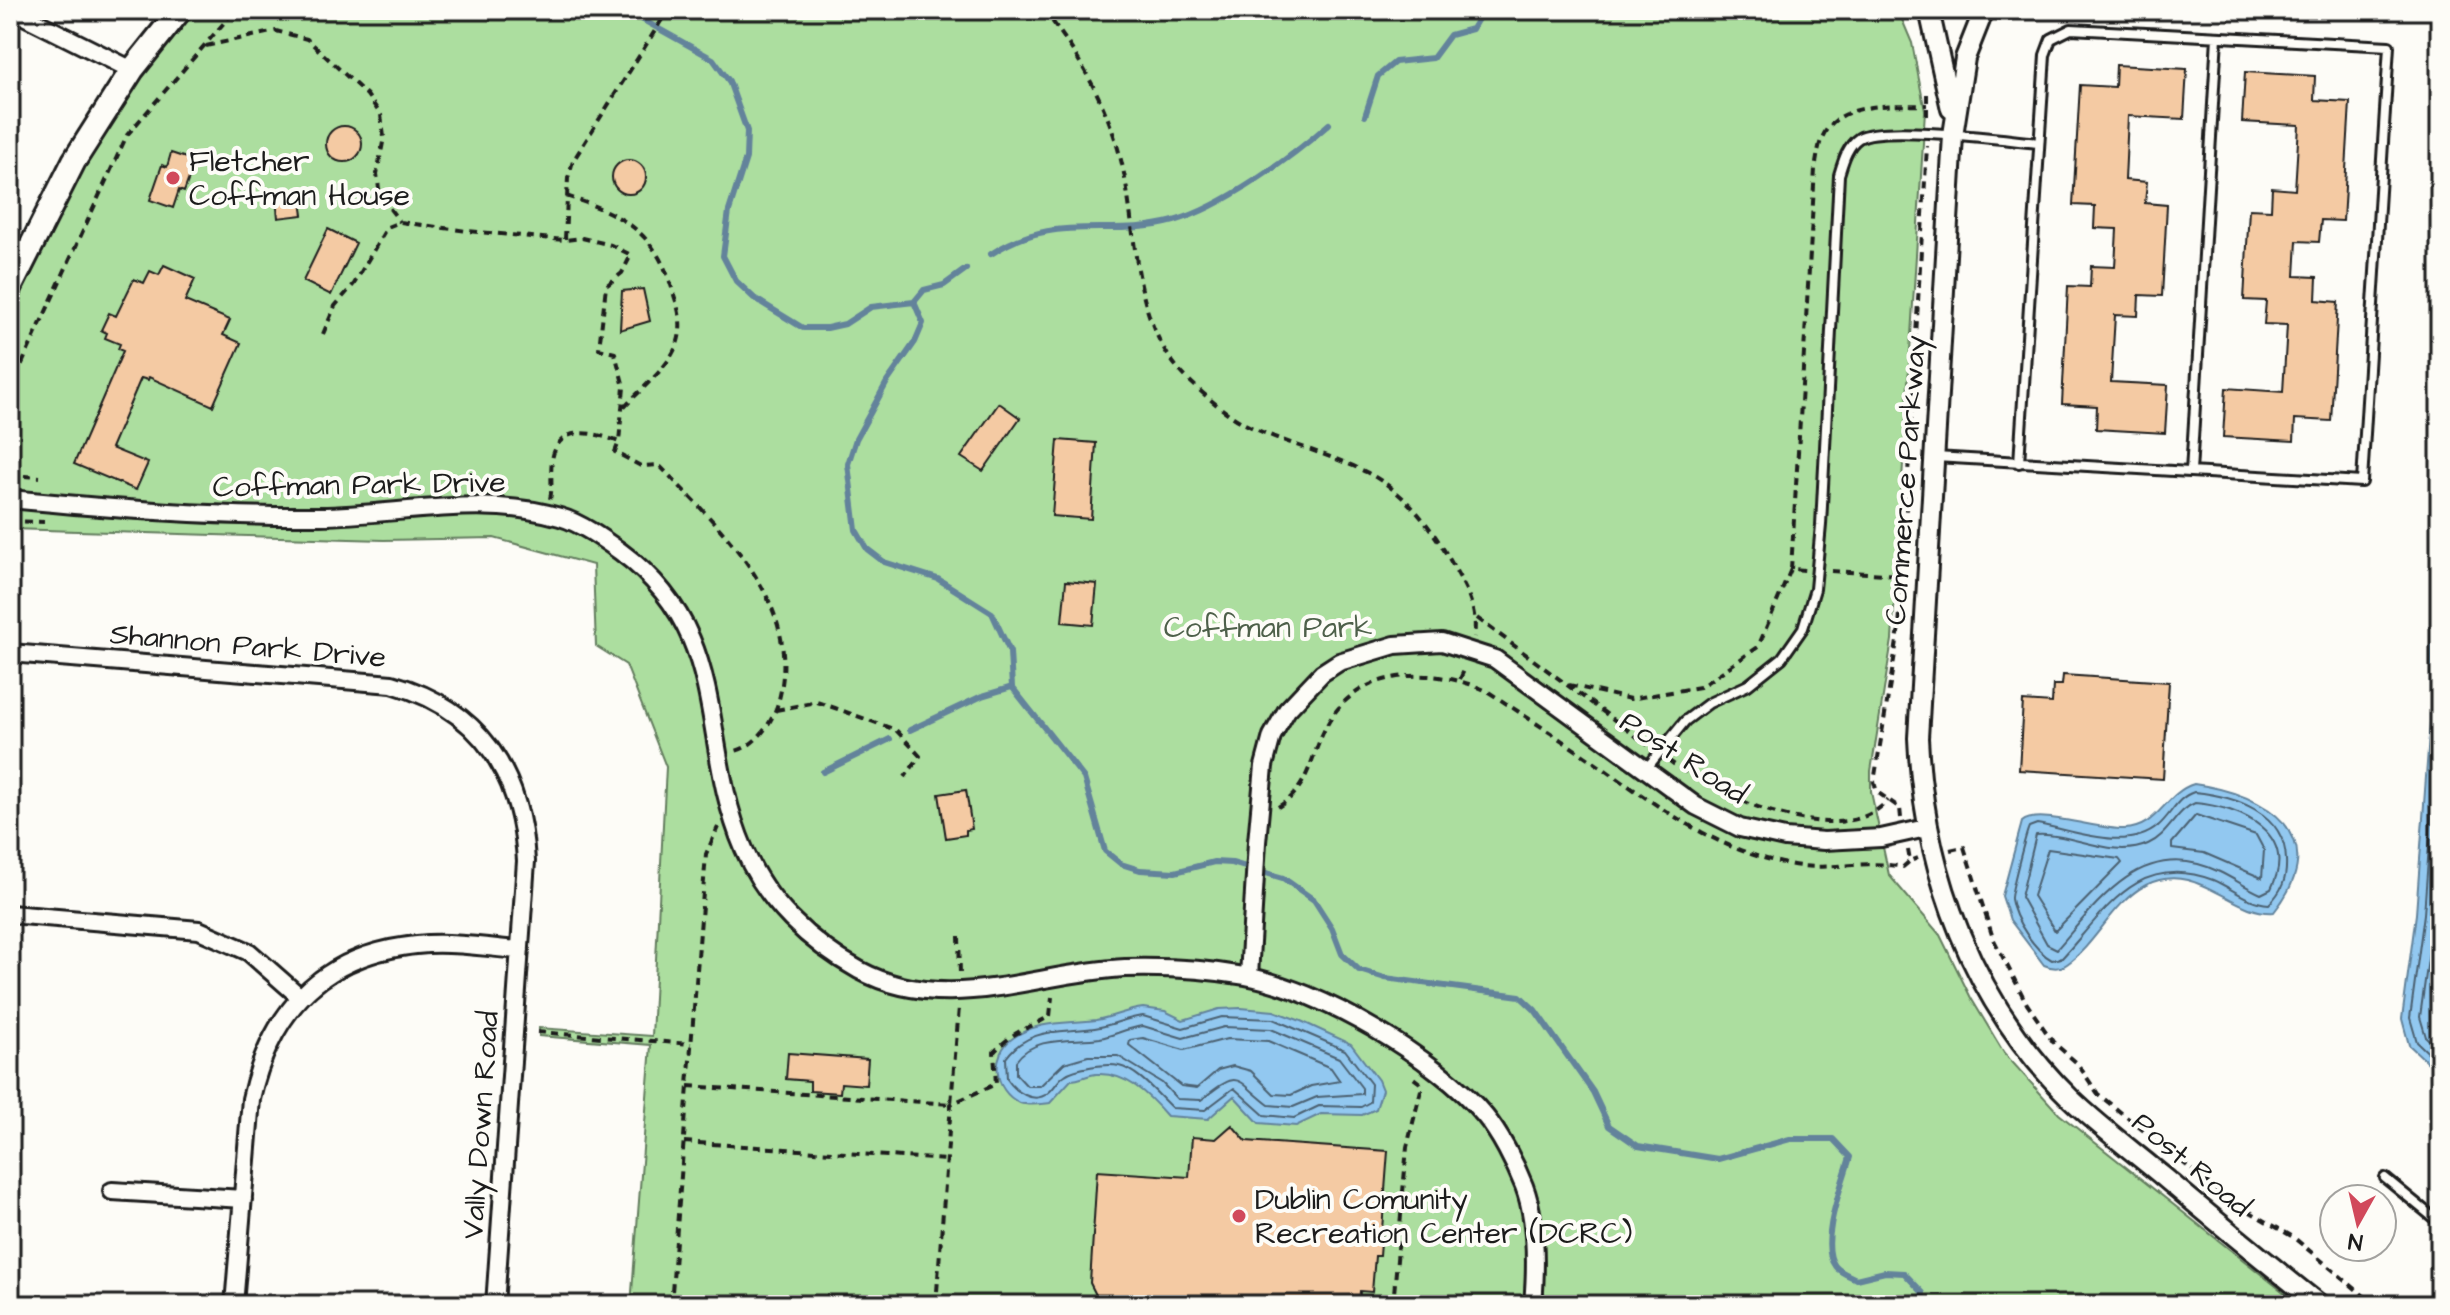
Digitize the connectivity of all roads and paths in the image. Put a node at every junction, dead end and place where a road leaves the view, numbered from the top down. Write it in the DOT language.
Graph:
graph roads {
  1 [pos="12,10"];
  2 [pos="180,10"];
  3 [pos="235,10"];
  4 [pos="668,10"];
  5 [pos="1044,10"];
  6 [pos="1929,10"];
  7 [pos="1984,10"];
  8 [pos="2217,37"];
  9 [pos="204,46"];
  10 [pos="132,70"];
  11 [pos="1925,81"];
  12 [pos="1927,135"];
  13 [pos="1953,135"];
  14 [pos="2039,143"];
  15 [pos="566,196"];
  16 [pos="400,222"];
  17 [pos="565,240"];
  18 [pos="10,288"];
  19 [pos="323,334"];
  20 [pos="10,390"];
  21 [pos="622,410"];
  22 [pos="619,442"];
  23 [pos="1935,457"];
  24 [pos="2019,463"];
  25 [pos="2191,472"];
  26 [pos="10,475"];
  27 [pos="40,477"];
  28 [pos="10,499"];
  29 [pos="546,515"];
  30 [pos="10,521"];
  31 [pos="47,522"];
  32 [pos="1817,570"];
  33 [pos="1902,575"];
  34 [pos="1477,618"];
  35 [pos="10,653"];
  36 [pos="1567,685"];
  37 [pos="776,710"];
  38 [pos="720,754"];
  39 [pos="1646,769"];
  40 [pos="905,777"];
  41 [pos="1900,808"];
  42 [pos="1275,809"];
  43 [pos="1926,828"];
  44 [pos="722,833"];
  45 [pos="1952,850"];
  46 [pos="1910,861"];
  47 [pos="10,914"];
  48 [pos="959,936"];
  49 [pos="520,950"];
  50 [pos="1249,976"];
  51 [pos="1065,994"];
  52 [pos="299,996"];
  53 [pos="1052,997"];
  54 [pos="959,999"];
  55 [pos="1037,999"];
  56 [pos="948,1006"];
  57 [pos="971,1006"];
  58 [pos="537,1032"];
  59 [pos="691,1044"];
  60 [pos="1409,1074"];
  61 [pos="688,1086"];
  62 [pos="951,1104"];
  63 [pos="684,1142"];
  64 [pos="947,1160"];
  65 [pos="2385,1178"];
  66 [pos="112,1191"];
  67 [pos="243,1199"];
  68 [pos="2440,1223"];
  69 [pos="234,1305"];
  70 [pos="495,1305"];
  71 [pos="671,1305"];
  72 [pos="936,1305"];
  73 [pos="1393,1305"];
  74 [pos="1533,1305"];
  75 [pos="2320,1305"];
  76 [pos="2375,1305"];
  1 -- 10 [label="street"];
  2 -- 10 [label="main road"];
  3 -- 9 [label="path"];
  4 -- 15 [label="path"];
  5 -- 34 [label="path"];
  6 -- 13 [label="street, Commerce Parkway"];
  7 -- 13 [label="street, Commerce Parkway"];
  8 -- 14 [label="lane"];
  8 -- 25 [label="lane"];
  8 -- 25 [label="lane"];
  9 -- 16 [label="path"];
  9 -- 20 [label="path"];
  10 -- 18 [label="main road"];
  11 -- 12 [label="path"];
  12 -- 13 [label="lane"];
  12 -- 32 [label="lane"];
  12 -- 33 [label="path"];
  13 -- 14 [label="lane"];
  13 -- 23 [label="street, Commerce Parkway"];
  14 -- 24 [label="lane"];
  15 -- 17 [label="path"];
  15 -- 21 [label="path"];
  16 -- 17 [label="path"];
  16 -- 19 [label="path"];
  17 -- 21 [label="path"];
  21 -- 22 [label="path"];
  22 -- 29 [label="path"];
  22 -- 37 [label="path"];
  23 -- 24 [label="lane"];
  23 -- 43 [label="street, Commerce Parkway"];
  24 -- 25 [label="lane"];
  26 -- 27 [label="path"];
  28 -- 29 [label="street, Coffman Park Drive"];
  29 -- 38 [label="street, Coffman Park Drive"];
  30 -- 31 [label="path"];
  32 -- 33 [label="path"];
  32 -- 36 [label="path"];
  32 -- 39 [label="lane"];
  33 -- 41 [label="path"];
  35 -- 49 [label="street, Shannon Park Drive"];
  37 -- 38 [label="path"];
  37 -- 40 [label="path"];
  38 -- 54 [label="street, Coffman Park Drive"];
  39 -- 43 [label="street, Post Road"];
  39 -- 50 [label="street, Post Road"];
  42 -- 46 [label="path"];
  43 -- 75 [label="street, Post Road"];
  44 -- 59 [label="path"];
  45 -- 76 [label="path"];
  47 -- 52 [label="street"];
  48 -- 54 [label="path"];
  49 -- 52 [label="street"];
  49 -- 70 [label="street, Vally Down Road"];
  50 -- 54 [label="street, Coffman Park Drive"];
  50 -- 74 [label="street, Coffman Park Drive"];
  51 -- 53 [label="path"];
  52 -- 67 [label="street"];
  53 -- 55 [label="path"];
  53 -- 62 [label="path"];
  54 -- 56 [label="path"];
  54 -- 57 [label="path"];
  54 -- 62 [label="path"];
  58 -- 59 [label="path"];
  59 -- 61 [label="path"];
  60 -- 73 [label="path"];
  61 -- 62 [label="path"];
  61 -- 63 [label="path"];
  62 -- 64 [label="path"];
  63 -- 64 [label="path"];
  63 -- 71 [label="path"];
  64 -- 72 [label="path"];
  65 -- 68 [label="lane"];
  66 -- 67 [label="street"];
  67 -- 69 [label="street"];
}
